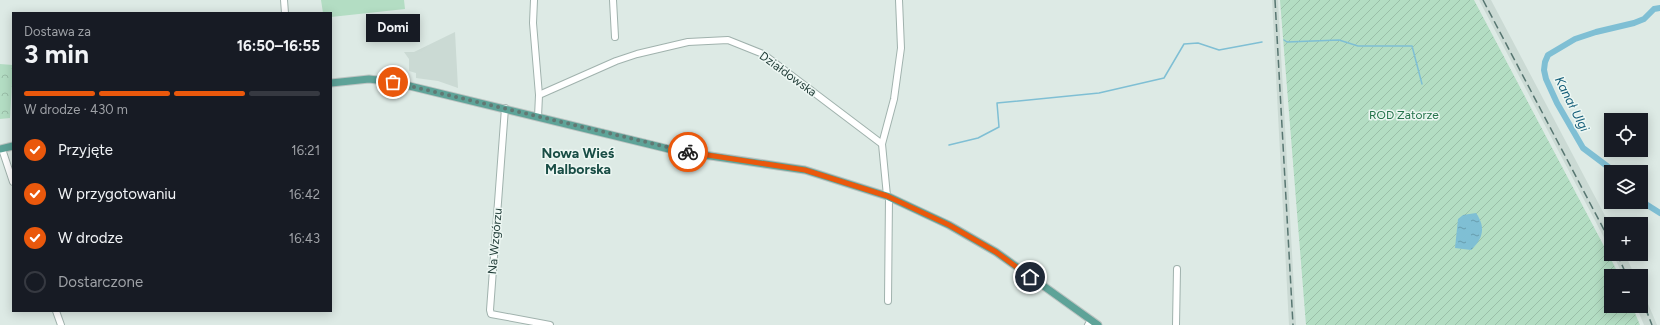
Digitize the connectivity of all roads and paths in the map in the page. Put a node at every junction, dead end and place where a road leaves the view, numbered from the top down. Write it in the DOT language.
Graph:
graph roads {
  1 [pos="284,0"];
  2 [pos="534,0"];
  3 [pos="613,0"];
  4 [pos="899,0"];
  5 [pos="285,12"];
  6 [pos="615,37"];
  7 [pos="332,83"];
  8 [pos="540,95"];
  9 [pos="505,108"];
  10 [pos="538,117"];
  11 [pos="882,144"];
  12 [pos="12,146"];
  13 [pos="1,149"];
  14 [pos="12,179"];
  15 [pos="888,196"];
  16 [pos="1177,269"];
  17 [pos="888,301"];
  18 [pos="56,312"];
  19 [pos="1090,322"];
  20 [pos="61,325"];
  21 [pos="550,325"];
  22 [pos="1098,325"];
  23 [pos="1176,325"];
  1 -- 5 [label="street"];
  2 -- 8 [label="street"];
  3 -- 6 [label="street"];
  4 -- 11 [label="street"];
  7 -- 9 [label="main road"];
  8 -- 10 [label="street"];
  8 -- 11 [label="street, Działdowska"];
  9 -- 10 [label="main road"];
  9 -- 21 [label="street, Na Wzgórzu"];
  10 -- 15 [label="main road"];
  11 -- 15 [label="street"];
  12 -- 13 [label="main road"];
  13 -- 14 [label="street"];
  15 -- 17 [label="street"];
  15 -- 19 [label="main road"];
  16 -- 23 [label="street"];
  18 -- 20 [label="street"];
  19 -- 22 [label="main road"];
}
